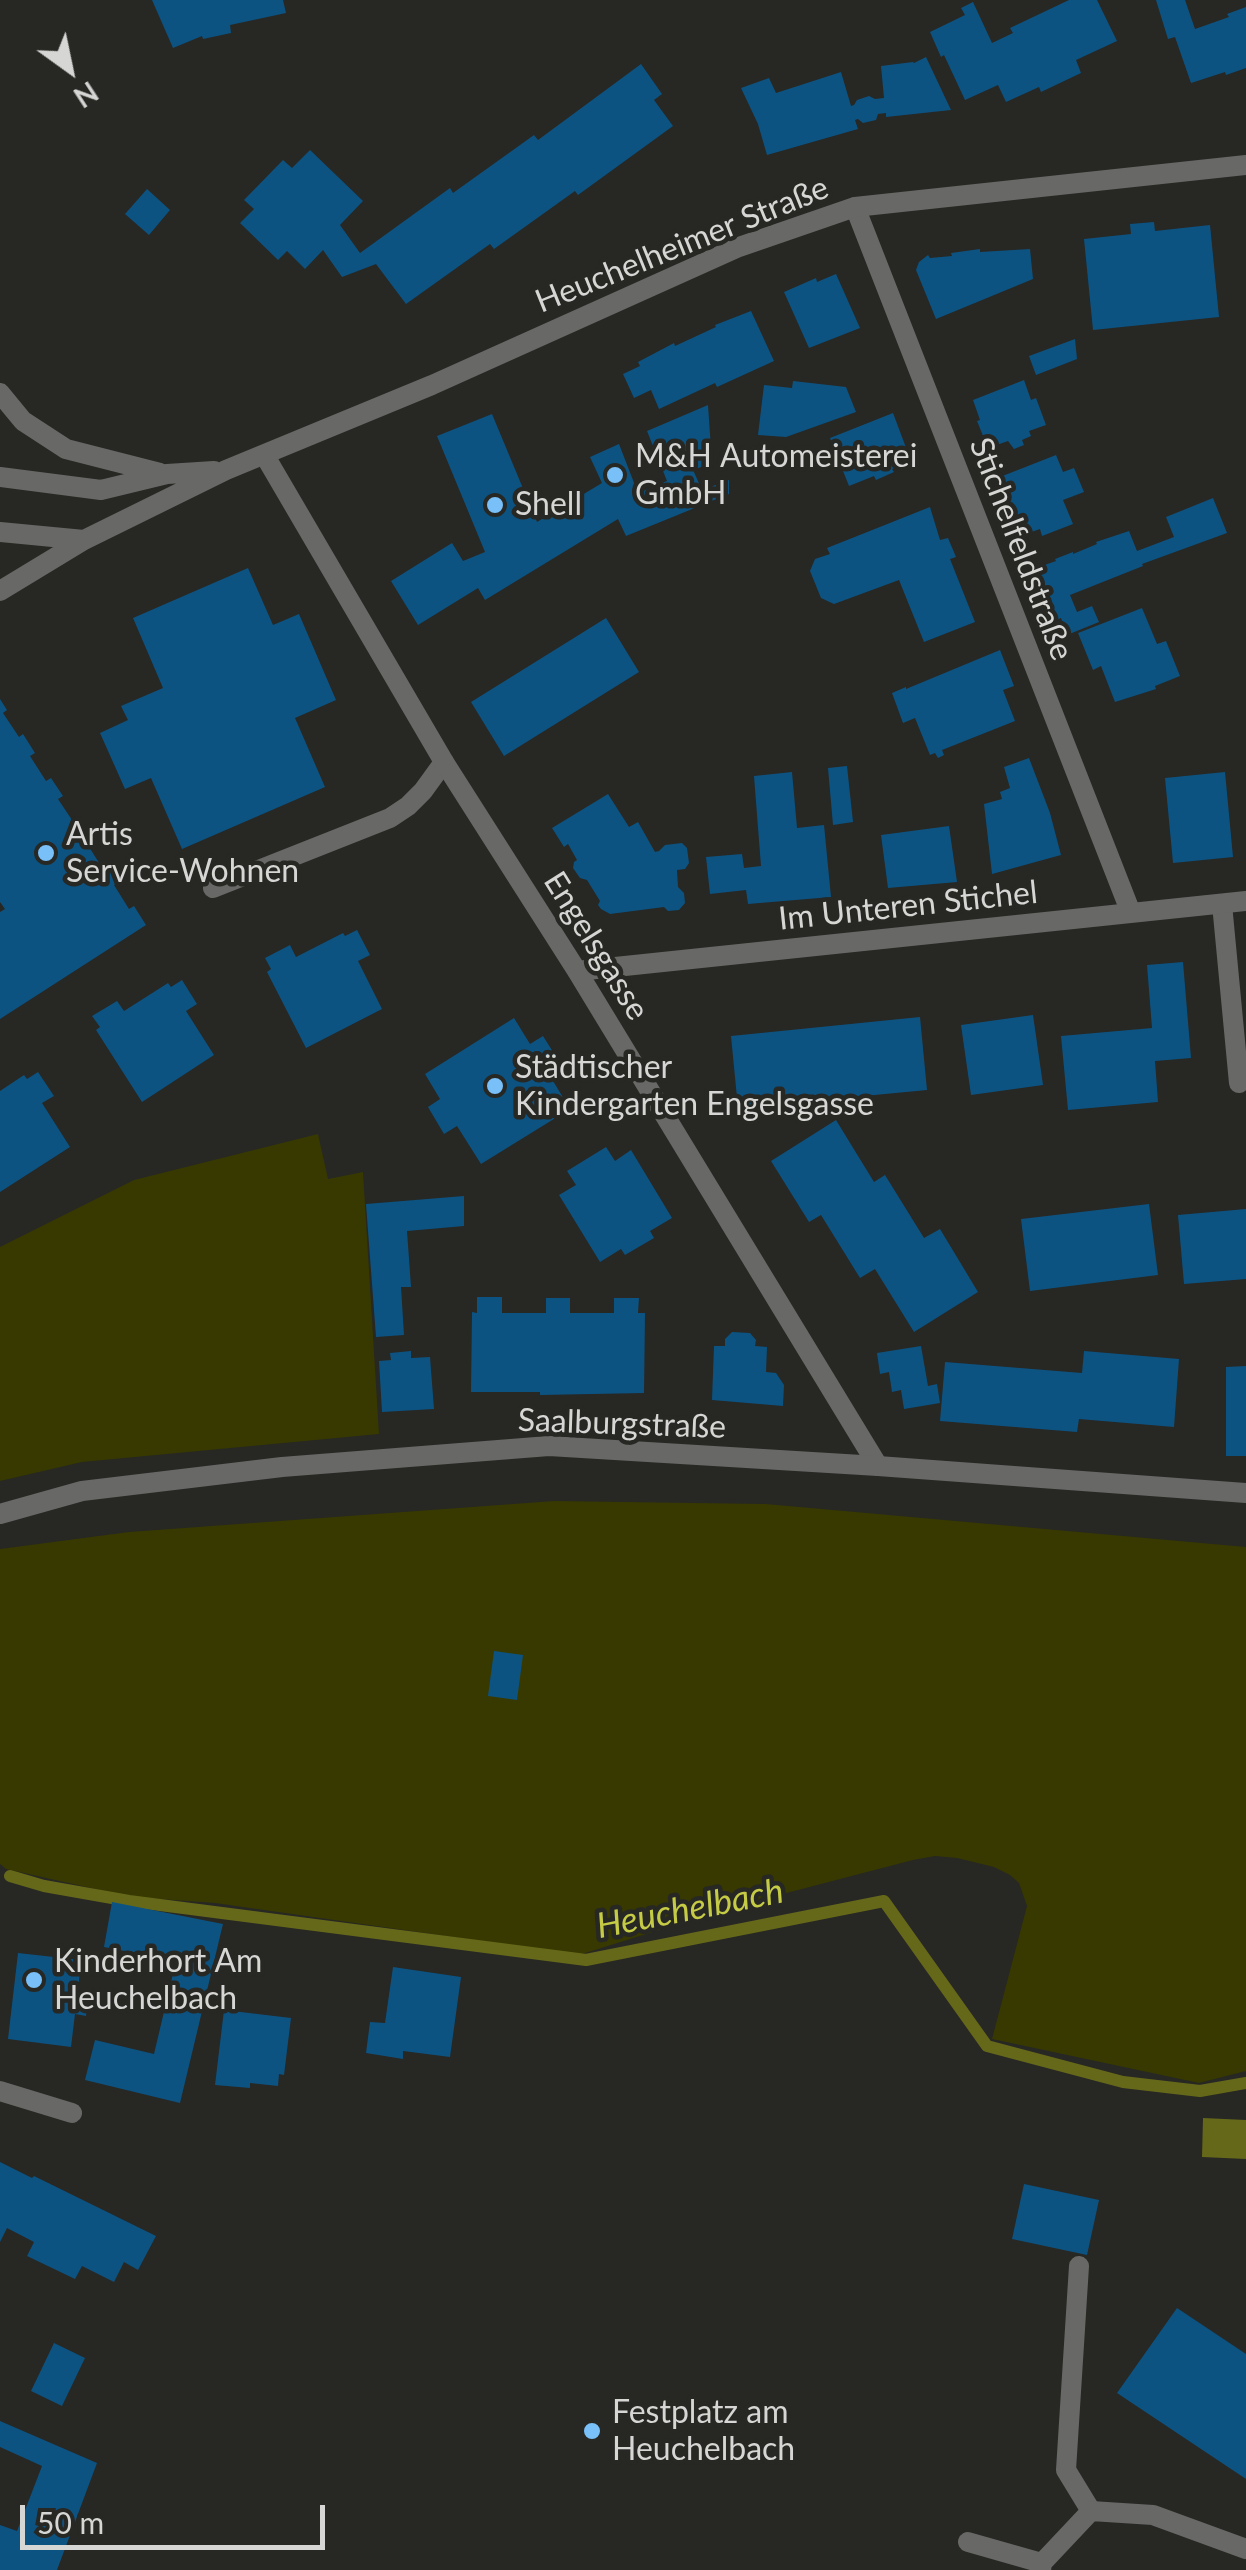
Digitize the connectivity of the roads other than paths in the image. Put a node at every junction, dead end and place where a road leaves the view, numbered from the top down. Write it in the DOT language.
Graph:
graph roads {
  1 [pos="1246,165"];
  2 [pos="855,207"];
  3 [pos="0,393"];
  4 [pos="265,456"];
  5 [pos="226,470"];
  6 [pos="167,474"];
  7 [pos="0,477"];
  8 [pos="0,532"];
  9 [pos="84,540"];
  10 [pos="0,591"];
  11 [pos="444,762"];
  12 [pos="213,888"];
  13 [pos="1246,901"];
  14 [pos="1222,904"];
  15 [pos="1131,913"];
  16 [pos="577,971"];
  17 [pos="1239,1083"];
  18 [pos="878,1466"];
  19 [pos="1246,1493"];
  20 [pos="0,1514"];
  21 [pos="0,2091"];
  22 [pos="72,2113"];
  23 [pos="1078,2266"];
  24 [pos="1090,2512"];
  25 [pos="968,2542"];
  26 [pos="1246,2548"];
  27 [pos="1041,2566"];
  1 -- 2 [label="street, Heuchelheimer Straße"];
  2 -- 4 [label="street, Heuchelheimer Straße"];
  2 -- 15 [label="street, Stichelfeldstraße"];
  3 -- 6 [label="street, Heuchelheimer Straße"];
  4 -- 5 [label="street, Heuchelheimer Straße"];
  4 -- 11 [label="street, Engelsgasse"];
  5 -- 6 [label="street, Heuchelheimer Straße"];
  5 -- 9 [label="street, Heuchelheimer Straße"];
  6 -- 7 [label="street, Heuchelheimer Straße"];
  8 -- 9 [label="street"];
  9 -- 10 [label="street, Heuchelheimer Straße"];
  11 -- 12 [label="street"];
  11 -- 16 [label="street, Engelsgasse"];
  13 -- 14 [label="street, Im Unteren Stichel"];
  14 -- 15 [label="street, Im Unteren Stichel"];
  14 -- 17 [label="street"];
  15 -- 16 [label="street, Im Unteren Stichel"];
  16 -- 18 [label="street, Engelsgasse"];
  18 -- 19 [label="street, Saalburgstraße"];
  18 -- 20 [label="street, Saalburgstraße"];
  21 -- 22 [label="street"];
  23 -- 24 [label="street"];
  24 -- 26 [label="street"];
  24 -- 27 [label="street"];
  25 -- 27 [label="street"];
}
